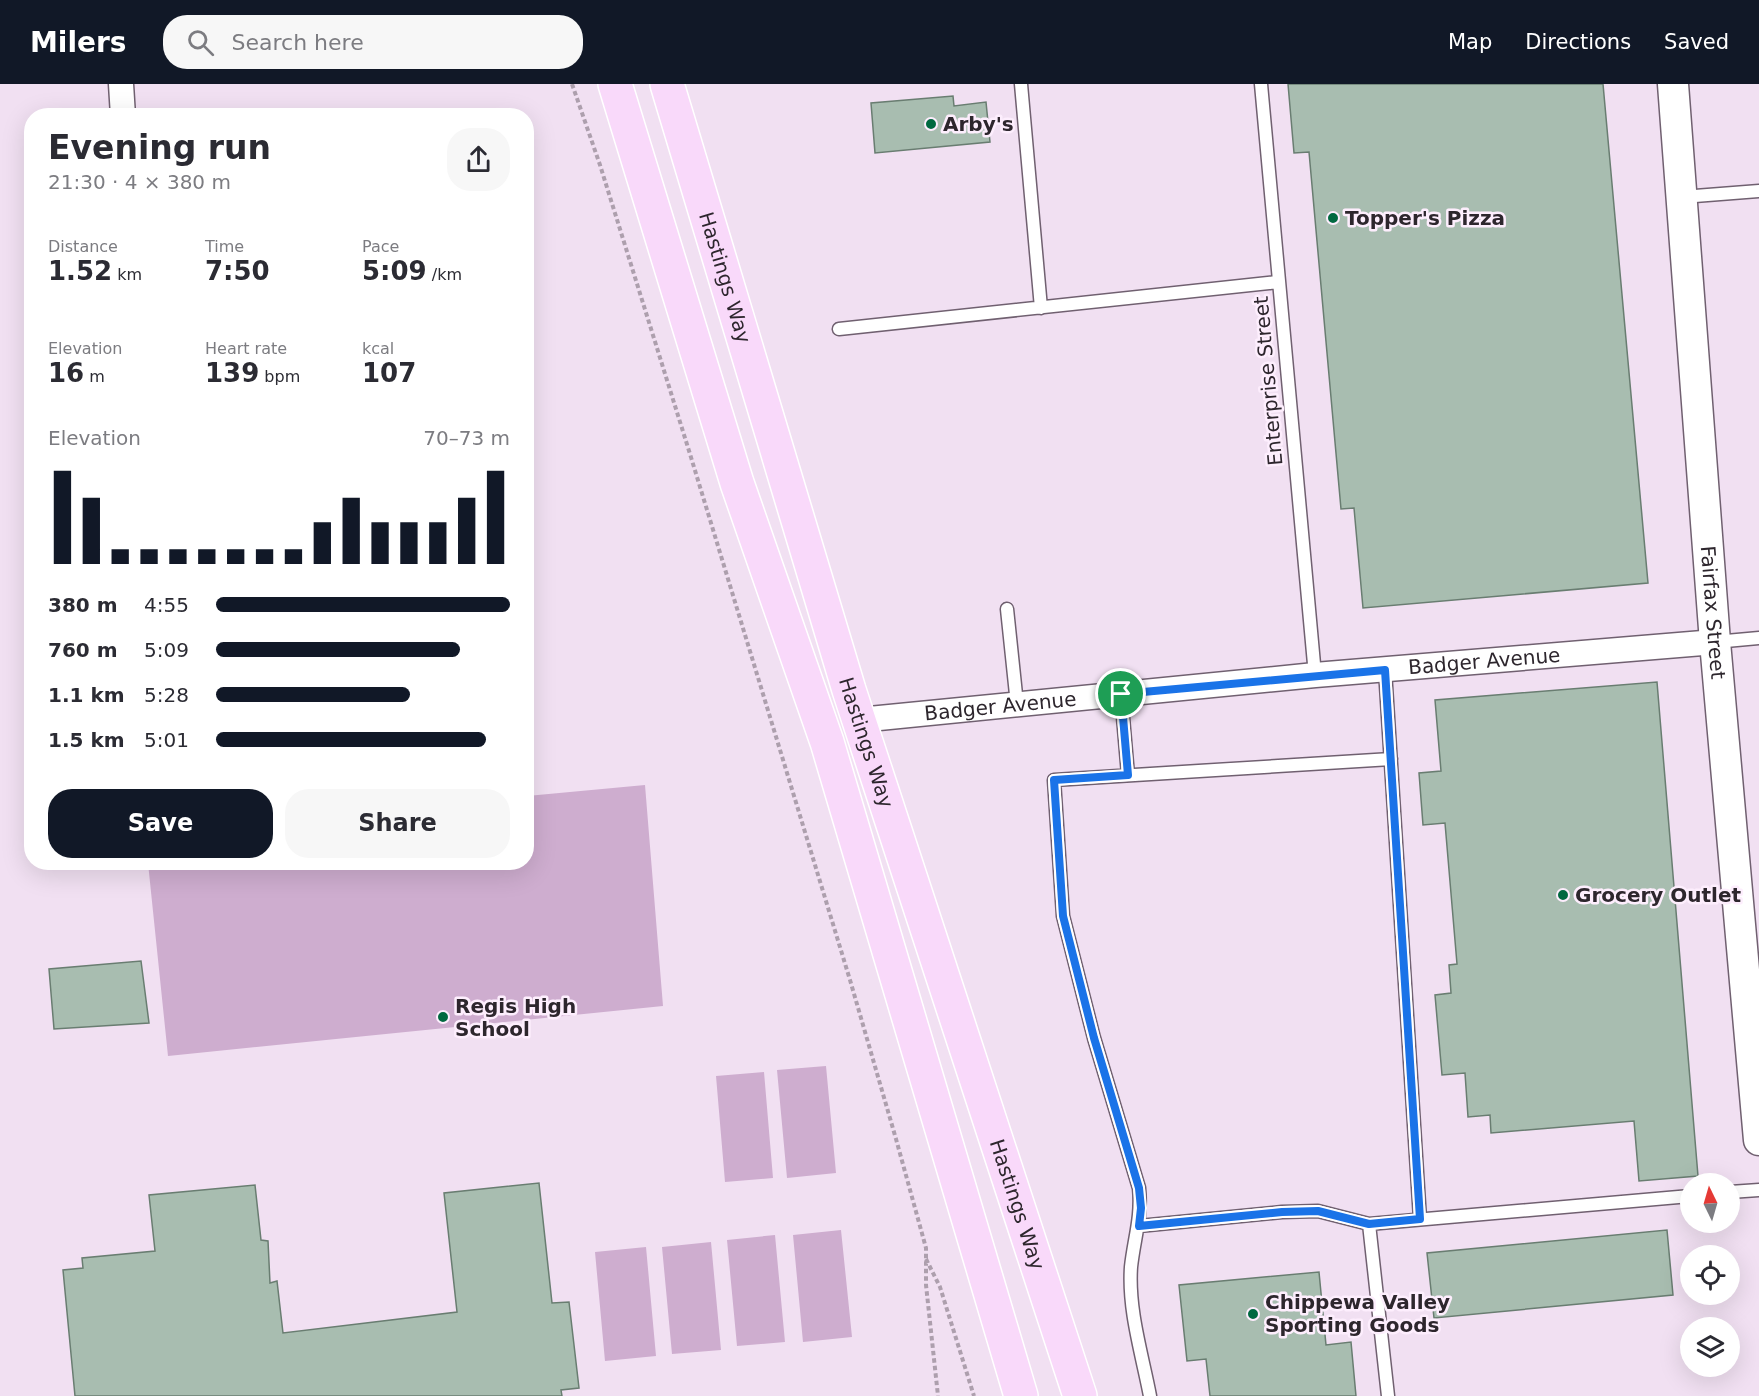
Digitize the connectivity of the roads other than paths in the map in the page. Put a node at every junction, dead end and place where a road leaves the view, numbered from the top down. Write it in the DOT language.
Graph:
graph roads {
  1 [pos="121,84"];
  2 [pos="615,84"];
  3 [pos="667,84"];
  4 [pos="1021,84"];
  5 [pos="1261,84"];
  6 [pos="1673,84"];
  7 [pos="122,108"];
  8 [pos="1759,191"];
  9 [pos="1682,197"];
  10 [pos="1278,282"];
  11 [pos="1041,308"];
  12 [pos="839,329"];
  13 [pos="737,483"];
  14 [pos="1007,609"];
  15 [pos="1759,638"];
  16 [pos="1715,642"];
  17 [pos="1385,670"];
  18 [pos="1315,675"];
  19 [pos="1121,694"];
  20 [pos="1017,704"];
  21 [pos="859,720"];
  22 [pos="1391,759"];
  23 [pos="1128,775"];
  24 [pos="1757,1093"];
  25 [pos="1759,1140"];
  26 [pos="1759,1190"];
  27 [pos="1740,1191"];
  28 [pos="1680,1197"];
  29 [pos="1420,1219"];
  30 [pos="1369,1224"];
  31 [pos="1139,1226"];
  32 [pos="1021,1396"];
  33 [pos="1080,1396"];
  34 [pos="1150,1396"];
  35 [pos="1388,1396"];
  1 -- 7 [label="street"];
  2 -- 13 [label="main road, Hastings Way"];
  3 -- 21 [label="main road, Hastings Way"];
  4 -- 11 [label="lane"];
  5 -- 10 [label="lane, Enterprise Street"];
  6 -- 9 [label="street, Fairfax Street"];
  8 -- 9 [label="lane"];
  9 -- 16 [label="street, Fairfax Street"];
  10 -- 11 [label="lane"];
  10 -- 18 [label="lane, Enterprise Street"];
  11 -- 12 [label="lane"];
  13 -- 21 [label="main road"];
  13 -- 32 [label="main road, Hastings Way"];
  14 -- 20 [label="lane"];
  15 -- 16 [label="lane"];
  16 -- 17 [label="street, Badger Avenue"];
  16 -- 24 [label="street, Fairfax Street"];
  17 -- 18 [label="street, Badger Avenue"];
  17 -- 22 [label="lane"];
  18 -- 19 [label="street, Badger Avenue"];
  19 -- 20 [label="street, Badger Avenue"];
  19 -- 23 [label="lane"];
  20 -- 21 [label="street, Badger Avenue"];
  21 -- 33 [label="main road, Hastings Way"];
  22 -- 23 [label="lane"];
  22 -- 29 [label="lane"];
  23 -- 31 [label="lane"];
  24 -- 25 [label="street, Fairfax Street"];
  26 -- 27 [label="lane"];
  28 -- 29 [label="lane"];
  29 -- 30 [label="lane"];
  30 -- 31 [label="lane"];
  30 -- 35 [label="lane"];
  31 -- 34 [label="lane"];
}
